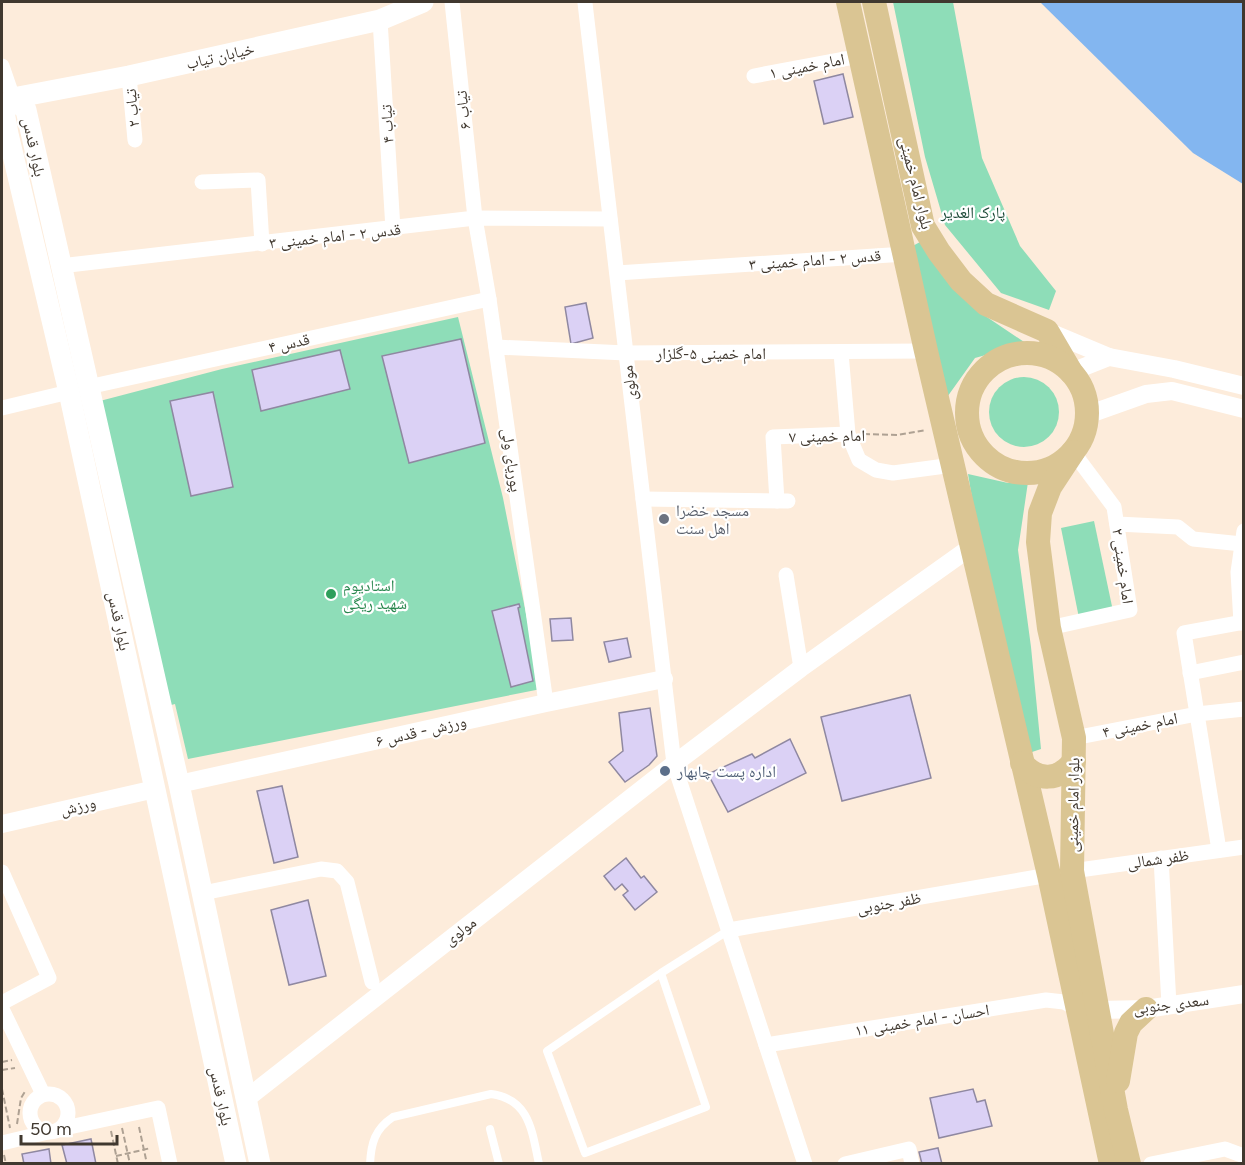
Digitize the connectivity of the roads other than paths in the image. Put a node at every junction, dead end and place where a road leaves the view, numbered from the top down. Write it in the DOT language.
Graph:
graph roads {
  1 [pos="423,2"];
  2 [pos="452,2"];
  3 [pos="848,2"];
  4 [pos="874,2"];
  5 [pos="585,3"];
  6 [pos="380,20"];
  7 [pos="860,56"];
  8 [pos="2,66"];
  9 [pos="129,76"];
  10 [pos="754,76"];
  11 [pos="13,98"];
  12 [pos="5,135"];
  13 [pos="135,140"];
  14 [pos="202,182"];
  15 [pos="475,218"];
  16 [pos="610,219"];
  17 [pos="923,226"];
  18 [pos="393,229"];
  19 [pos="262,244"];
  20 [pos="902,244"];
  21 [pos="60,266"];
  22 [pos="616,273"];
  23 [pos="489,299"];
  24 [pos="1047,331"];
  25 [pos="496,347"];
  26 [pos="926,351"];
  27 [pos="626,353"];
  28 [pos="841,353"];
  29 [pos="1109,357"];
  30 [pos="1174,369"];
  31 [pos="1071,372"];
  32 [pos="1244,386"];
  33 [pos="79,390"];
  34 [pos="1172,391"];
  35 [pos="2,408"];
  36 [pos="1244,409"];
  37 [pos="1087,415"];
  38 [pos="944,427"];
  39 [pos="970,431"];
  40 [pos="848,434"];
  41 [pos="1073,452"];
  42 [pos="953,465"];
  43 [pos="643,500"];
  44 [pos="1117,524"];
  45 [pos="1243,537"];
  46 [pos="971,547"];
  47 [pos="786,575"];
  48 [pos="1242,622"];
  49 [pos="1049,628"];
  50 [pos="1244,662"];
  51 [pos="801,668"];
  52 [pos="1190,674"];
  53 [pos="664,679"];
  54 [pos="546,703"];
  55 [pos="1244,709"];
  56 [pos="1197,714"];
  57 [pos="1074,750"];
  58 [pos="1022,763"];
  59 [pos="674,764"];
  60 [pos="179,784"];
  61 [pos="155,789"];
  62 [pos="2,824"];
  63 [pos="1244,847"];
  64 [pos="1219,850"];
  65 [pos="1161,858"];
  66 [pos="1072,871"];
  67 [pos="2,872"];
  68 [pos="1049,875"];
  69 [pos="203,893"];
  70 [pos="729,930"];
  71 [pos="661,973"];
  72 [pos="372,982"];
  73 [pos="1244,994"];
  74 [pos="2,1003"];
  75 [pos="1158,1007"];
  76 [pos="1087,1009"];
  77 [pos="2,1010"];
  78 [pos="766,1045"];
  79 [pos="43,1094"];
  80 [pos="246,1099"];
  81 [pos="223,1105"];
  82 [pos="1116,1110"];
  83 [pos="490,1129"];
  84 [pos="55,1130"];
  85 [pos="2,1143"];
  86 [pos="1244,1156"];
  87 [pos="170,1164"];
  88 [pos="236,1164"];
  89 [pos="260,1164"];
  90 [pos="370,1164"];
  91 [pos="499,1164"];
  92 [pos="539,1164"];
  93 [pos="805,1164"];
  94 [pos="845,1164"];
  95 [pos="912,1164"];
  96 [pos="1111,1164"];
  97 [pos="1129,1164"];
  98 [pos="1151,1164"];
  1 -- 6 [label="main road, خیابان تیاب"];
  2 -- 15 [label="street, تیاب ۶"];
  3 -- 7 [label="main road, بلوار امام خمینی"];
  4 -- 17 [label="main road, بلوار امام خمینی"];
  5 -- 16 [label="street, مولوی"];
  6 -- 9 [label="main road, خیابان تیاب"];
  6 -- 18 [label="street, تیاب ۴"];
  7 -- 10 [label="street, امام خمینی ۱"];
  7 -- 20 [label="main road, بلوار امام خمینی"];
  8 -- 11 [label="street"];
  9 -- 11 [label="main road, خیابان تیاب"];
  9 -- 13 [label="street, تیاب ۲"];
  11 -- 12 [label="main road, بلوار قدس"];
  11 -- 21 [label="main road, بلوار قدس"];
  12 -- 33 [label="main road, بلوار قدس"];
  14 -- 19 [label="street"];
  15 -- 16 [label="street, قدس ۲ - امام خمینی ۳"];
  15 -- 18 [label="street, قدس ۲ - امام خمینی ۳"];
  15 -- 23 [label="street, پوریای ولی"];
  16 -- 22 [label="street, مولوی"];
  17 -- 20 [label="main road"];
  17 -- 24 [label="main road, بلوار امام خمینی"];
  18 -- 19 [label="street, قدس ۲ - امام خمینی ۳"];
  19 -- 21 [label="street, قدس ۲ - امام خمینی ۳"];
  20 -- 22 [label="street, قدس ۲ - امام خمینی ۳"];
  20 -- 26 [label="main road, بلوار امام خمینی"];
  21 -- 33 [label="main road, بلوار قدس"];
  22 -- 27 [label="street, مولوی"];
  23 -- 25 [label="street, پوریای ولی"];
  23 -- 33 [label="street, قدس ۴"];
  24 -- 29 [label="street"];
  24 -- 31 [label="main road"];
  25 -- 27 [label="street, امام خمینی ۵-گلزار"];
  25 -- 54 [label="street, پوریای ولی"];
  26 -- 28 [label="street, امام خمینی ۵-گلزار"];
  26 -- 38 [label="main road, بلوار امام خمینی"];
  27 -- 28 [label="street, امام خمینی ۵-گلزار"];
  27 -- 43 [label="street, مولوی"];
  28 -- 40 [label="street"];
  29 -- 30 [label="street"];
  29 -- 31 [label="street"];
  30 -- 32 [label="street"];
  30 -- 34 [label="street"];
  31 -- 37 [label="main road"];
  31 -- 39 [label="main road"];
  33 -- 35 [label="street, قدس ۴"];
  33 -- 60 [label="main road, بلوار قدس"];
  33 -- 61 [label="main road, بلوار قدس"];
  34 -- 36 [label="street"];
  34 -- 37 [label="street"];
  37 -- 41 [label="main road"];
  38 -- 39 [label="main road"];
  38 -- 42 [label="main road, بلوار امام خمینی"];
  39 -- 41 [label="main road"];
  39 -- 42 [label="main road"];
  40 -- 42 [label="street"];
  40 -- 43 [label="street, امام خمینی ۷"];
  41 -- 44 [label="street, امام خمینی ۲"];
  41 -- 49 [label="main road, بلوار امام خمینی"];
  42 -- 46 [label="main road, بلوار امام خمینی"];
  43 -- 53 [label="street, مولوی"];
  44 -- 45 [label="street"];
  44 -- 49 [label="street, امام خمینی ۲"];
  45 -- 48 [label="street"];
  46 -- 51 [label="street, مولوی"];
  46 -- 58 [label="main road, بلوار امام خمینی"];
  47 -- 51 [label="street"];
  48 -- 52 [label="street, امام خمینی ۴"];
  49 -- 57 [label="main road, بلوار امام خمینی"];
  50 -- 52 [label="street"];
  51 -- 59 [label="street, مولوی"];
  52 -- 56 [label="street, امام خمینی ۴"];
  53 -- 54 [label="street, ورزش - قدس ۶"];
  53 -- 59 [label="street, مولوی"];
  54 -- 60 [label="street, ورزش - قدس ۶"];
  55 -- 56 [label="street"];
  56 -- 57 [label="street, امام خمینی ۴"];
  56 -- 64 [label="street"];
  57 -- 58 [label="main road"];
  57 -- 66 [label="main road, بلوار امام خمینی"];
  58 -- 68 [label="main road, بلوار امام خمینی"];
  59 -- 70 [label="street, مولوی"];
  59 -- 80 [label="street, مولوی"];
  60 -- 61 [label="main road"];
  60 -- 69 [label="main road, بلوار قدس"];
  61 -- 62 [label="street, ورزش"];
  61 -- 81 [label="main road, بلوار قدس"];
  63 -- 64 [label="street, ظفر شمالی"];
  64 -- 65 [label="street, ظفر شمالی"];
  65 -- 66 [label="street, ظفر شمالی"];
  65 -- 75 [label="street"];
  66 -- 68 [label="main road"];
  66 -- 76 [label="main road, بلوار امام خمینی"];
  67 -- 74 [label="street"];
  68 -- 70 [label="street, ظفر جنوبی"];
  68 -- 76 [label="main road, بلوار امام خمینی"];
  69 -- 72 [label="street"];
  69 -- 80 [label="main road, بلوار قدس"];
  70 -- 71 [label="lane"];
  70 -- 78 [label="street, مولوی"];
  71 -- 71 [label="lane"];
  73 -- 75 [label="street, سعدی جنوبی"];
  75 -- 76 [label="street, سعدی جنوبی"];
  75 -- 82 [label="main road"];
  76 -- 78 [label="street, احسان - امام خمینی ۱۱"];
  76 -- 82 [label="main road, بلوار امام خمینی"];
  76 -- 96 [label="main road, بلوار امام خمینی"];
  77 -- 79 [label="street"];
  78 -- 93 [label="street, مولوی"];
  79 -- 84 [label="street"];
  79 -- 84 [label="street"];
  80 -- 81 [label="main road"];
  80 -- 89 [label="main road, بلوار قدس"];
  81 -- 88 [label="main road, بلوار قدس"];
  82 -- 97 [label="main road, بلوار امام خمینی"];
  83 -- 91 [label="lane"];
  84 -- 85 [label="street"];
  84 -- 87 [label="street"];
  86 -- 98 [label="street"];
  90 -- 92 [label="lane"];
  94 -- 95 [label="street"];
}
